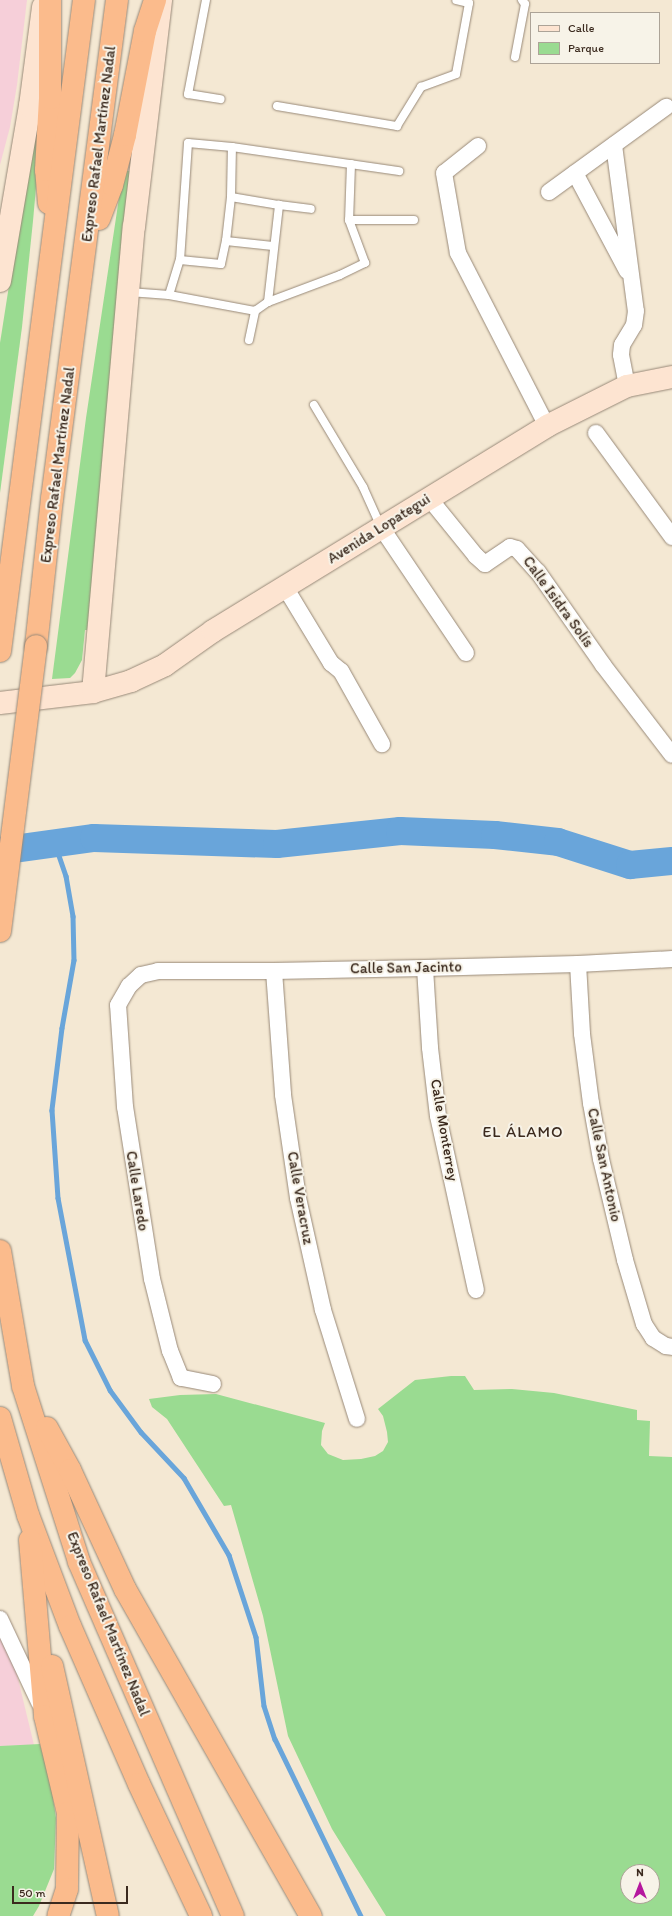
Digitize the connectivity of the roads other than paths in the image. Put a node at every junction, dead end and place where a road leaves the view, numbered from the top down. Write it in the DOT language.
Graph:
graph roads {
  1 [pos="44,0"];
  2 [pos="50,0"];
  3 [pos="84,0"];
  4 [pos="117,0"];
  5 [pos="155,0"];
  6 [pos="161,0"];
  7 [pos="206,0"];
  8 [pos="456,0"];
  9 [pos="522,0"];
  10 [pos="515,57"];
  11 [pos="221,99"];
  12 [pos="277,106"];
  13 [pos="666,107"];
  14 [pos="614,145"];
  15 [pos="478,146"];
  16 [pos="232,147"];
  17 [pos="352,164"];
  18 [pos="399,171"];
  19 [pos="575,173"];
  20 [pos="549,192"];
  21 [pos="231,197"];
  22 [pos="279,205"];
  23 [pos="311,209"];
  24 [pos="348,220"];
  25 [pos="414,220"];
  26 [pos="226,241"];
  27 [pos="52,246"];
  28 [pos="274,246"];
  29 [pos="86,252"];
  30 [pos="180,260"];
  31 [pos="0,281"];
  32 [pos="632,281"];
  33 [pos="128,292"];
  34 [pos="169,295"];
  35 [pos="268,302"];
  36 [pos="255,311"];
  37 [pos="249,340"];
  38 [pos="672,376"];
  39 [pos="627,386"];
  40 [pos="314,405"];
  41 [pos="547,426"];
  42 [pos="596,433"];
  43 [pos="429,498"];
  44 [pos="381,527"];
  45 [pos="672,537"];
  46 [pos="285,587"];
  47 [pos="0,651"];
  48 [pos="466,654"];
  49 [pos="93,692"];
  50 [pos="0,703"];
  51 [pos="382,744"];
  52 [pos="672,755"];
  53 [pos="0,931"];
  54 [pos="672,959"];
  55 [pos="578,964"];
  56 [pos="425,968"];
  57 [pos="274,971"];
  58 [pos="141,975"];
  59 [pos="0,1251"];
  60 [pos="476,1290"];
  61 [pos="672,1347"];
  62 [pos="213,1384"];
  63 [pos="23,1386"];
  64 [pos="0,1418"];
  65 [pos="357,1419"];
  66 [pos="28,1515"];
  67 [pos="34,1597"];
  68 [pos="0,1618"];
  69 [pos="45,1716"];
  70 [pos="68,1813"];
  71 [pos="58,1916"];
  72 [pos="103,1916"];
  73 [pos="108,1916"];
  74 [pos="201,1916"];
  75 [pos="233,1916"];
  76 [pos="311,1916"];
  1 -- 31 [label="street"];
  2 -- 27 [label="highway"];
  3 -- 27 [label="highway"];
  4 -- 29 [label="highway, Expreso Rafael Martínez Nadal"];
  5 -- 29 [label="highway"];
  6 -- 33 [label="street"];
  7 -- 11 [label="lane"];
  8 -- 12 [label="lane"];
  9 -- 10 [label="lane"];
  13 -- 14 [label="street"];
  14 -- 19 [label="street"];
  14 -- 32 [label="street"];
  15 -- 41 [label="street"];
  16 -- 17 [label="lane"];
  16 -- 21 [label="lane"];
  16 -- 30 [label="lane"];
  17 -- 18 [label="lane"];
  17 -- 24 [label="lane"];
  19 -- 20 [label="street"];
  19 -- 32 [label="street"];
  21 -- 22 [label="lane"];
  21 -- 26 [label="lane"];
  22 -- 23 [label="lane"];
  22 -- 28 [label="lane"];
  24 -- 25 [label="lane"];
  24 -- 35 [label="lane"];
  26 -- 28 [label="lane"];
  26 -- 30 [label="lane"];
  27 -- 47 [label="highway"];
  28 -- 35 [label="lane"];
  29 -- 53 [label="highway, Expreso Rafael Martínez Nadal, bridge"];
  30 -- 34 [label="lane"];
  32 -- 39 [label="street"];
  33 -- 34 [label="lane"];
  33 -- 49 [label="street"];
  34 -- 36 [label="lane"];
  35 -- 36 [label="lane"];
  36 -- 37 [label="lane"];
  38 -- 39 [label="street, Avenida Lopategui"];
  39 -- 41 [label="street, Avenida Lopategui"];
  40 -- 44 [label="lane"];
  41 -- 43 [label="street, Avenida Lopategui"];
  42 -- 45 [label="street"];
  43 -- 44 [label="street, Avenida Lopategui"];
  43 -- 52 [label="street, Calle Isidra Solís"];
  44 -- 46 [label="street, Avenida Lopategui"];
  44 -- 48 [label="street"];
  46 -- 49 [label="street, Avenida Lopategui"];
  46 -- 51 [label="street"];
  49 -- 50 [label="street, Avenida Lopategui"];
  54 -- 55 [label="street, Calle San Jacinto"];
  55 -- 56 [label="street, Calle San Jacinto"];
  55 -- 61 [label="street, Calle San Antonio"];
  56 -- 57 [label="street, Calle San Jacinto"];
  56 -- 60 [label="street, Calle Monterrey"];
  57 -- 58 [label="street, Calle San Jacinto"];
  57 -- 65 [label="street, Calle Veracruz"];
  58 -- 62 [label="street, Calle Laredo"];
  59 -- 63 [label="highway, Expreso Rafael Martínez Nadal"];
  63 -- 75 [label="highway, Expreso Rafael Martínez Nadal"];
  63 -- 76 [label="highway"];
  64 -- 66 [label="highway"];
  66 -- 67 [label="highway"];
  66 -- 74 [label="highway"];
  67 -- 69 [label="highway"];
  67 -- 73 [label="highway"];
  68 -- 69 [label="street"];
  69 -- 70 [label="highway"];
  70 -- 71 [label="highway"];
  70 -- 72 [label="highway"];
}
